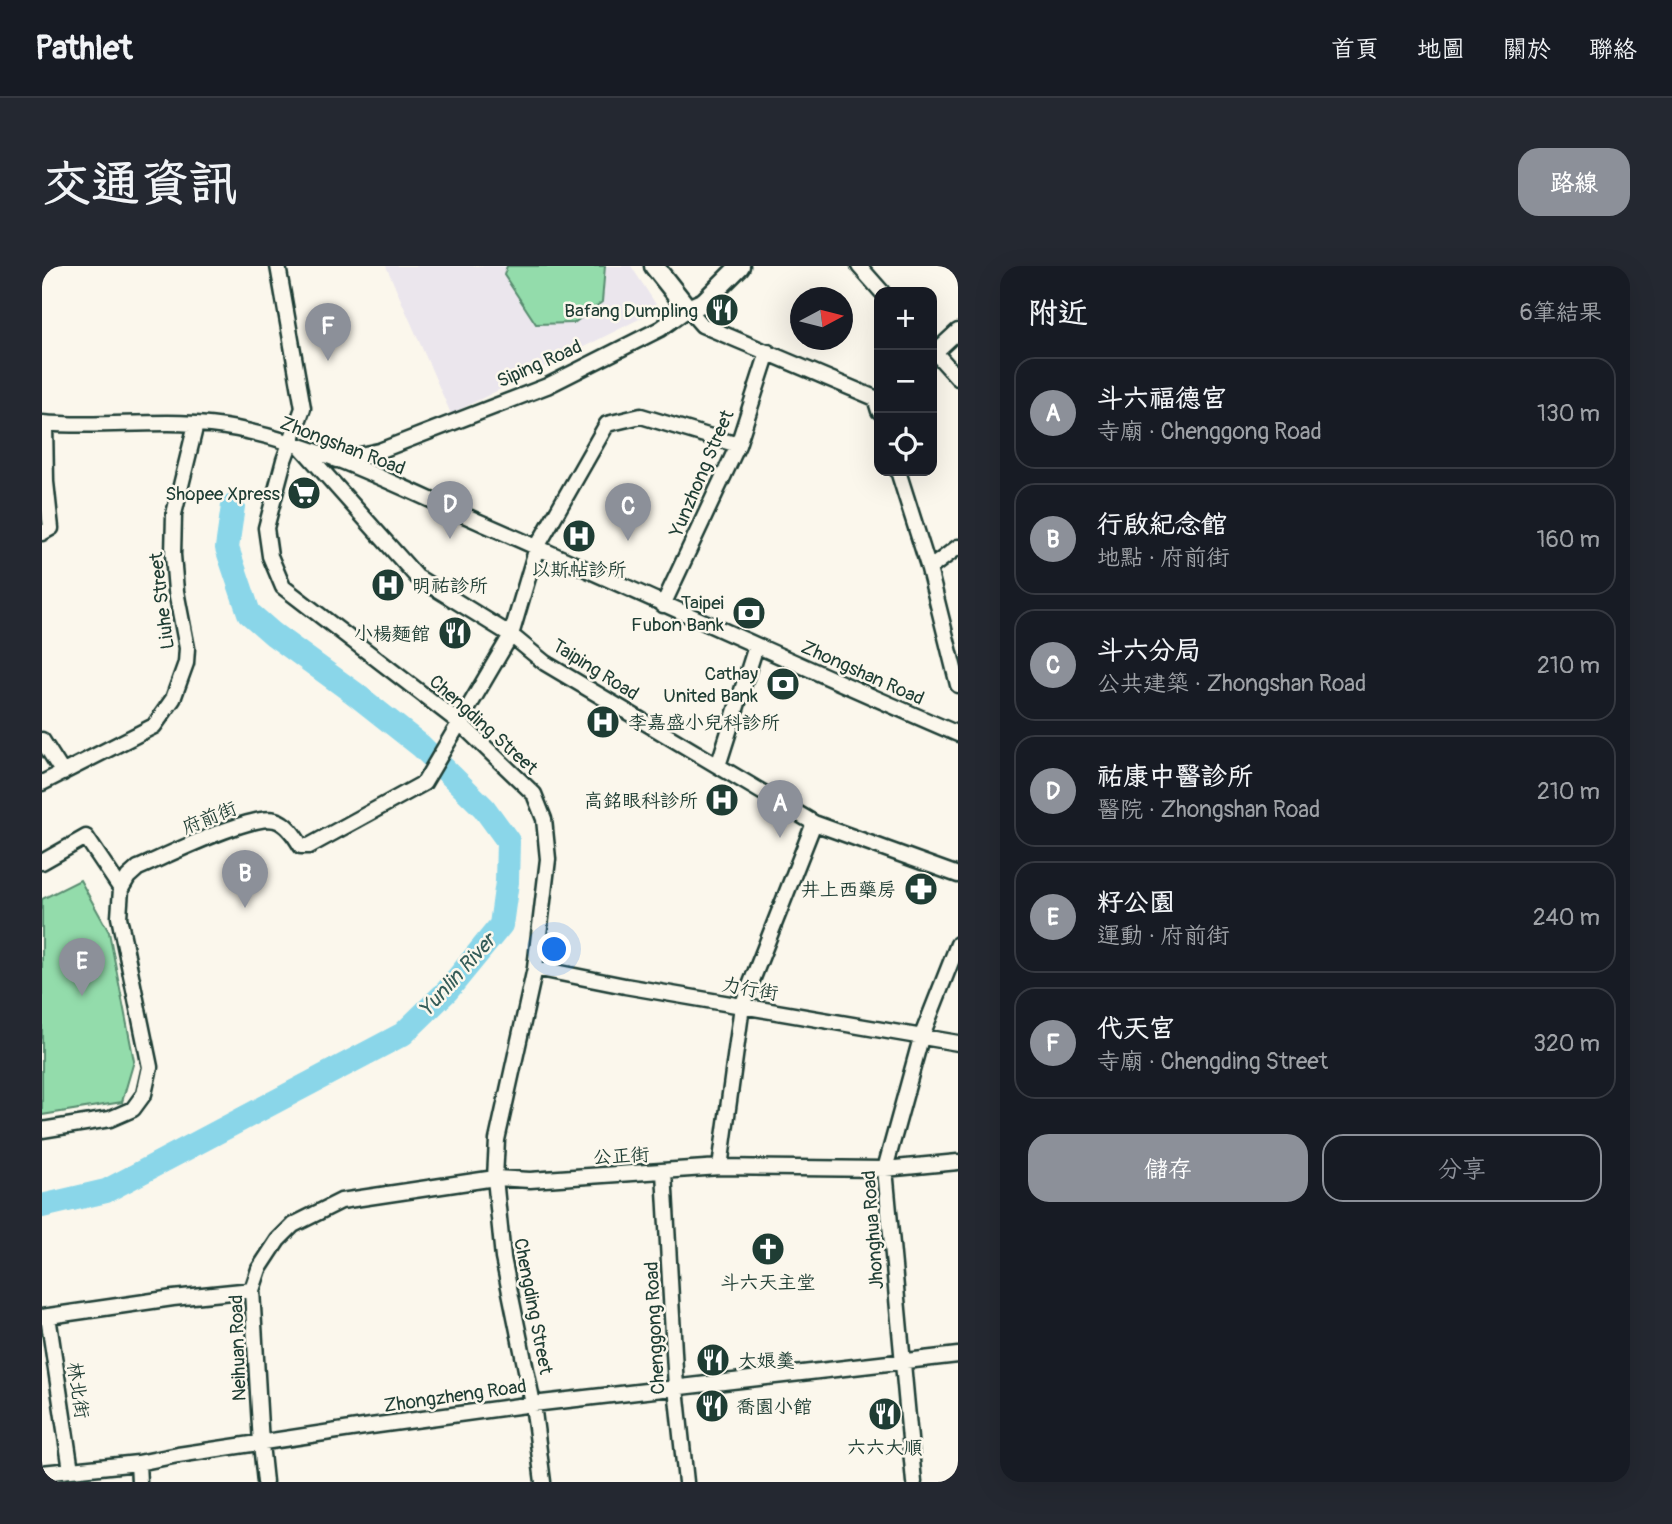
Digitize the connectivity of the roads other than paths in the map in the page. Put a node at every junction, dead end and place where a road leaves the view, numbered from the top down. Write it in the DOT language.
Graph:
graph roads {
  1 [pos="278,266"];
  2 [pos="654,266"];
  3 [pos="740,266"];
  4 [pos="859,266"];
  5 [pos="878,287"];
  6 [pos="688,309"];
  7 [pos="958,331"];
  8 [pos="935,350"];
  9 [pos="768,352"];
  10 [pos="937,356"];
  11 [pos="958,378"];
  12 [pos="874,400"];
  13 [pos="43,424"];
  14 [pos="196,424"];
  15 [pos="295,444"];
  16 [pos="738,445"];
  17 [pos="335,460"];
  18 [pos="900,476"];
  19 [pos="42,533"];
  20 [pos="537,547"];
  21 [pos="958,547"];
  22 [pos="929,569"];
  23 [pos="663,605"];
  24 [pos="511,635"];
  25 [pos="756,646"];
  26 [pos="958,685"];
  27 [pos="460,724"];
  28 [pos="958,734"];
  29 [pos="42,740"];
  30 [pos="718,766"];
  31 [pos="63,773"];
  32 [pos="42,783"];
  33 [pos="814,823"];
  34 [pos="42,862"];
  35 [pos="958,875"];
  36 [pos="121,889"];
  37 [pos="958,944"];
  38 [pos="535,968"];
  39 [pos="742,1006"];
  40 [pos="921,1038"];
  41 [pos="958,1043"];
  42 [pos="42,1130"];
  43 [pos="958,1162"];
  44 [pos="720,1167"];
  45 [pos="885,1169"];
  46 [pos="664,1172"];
  47 [pos="495,1178"];
  48 [pos="293,1225"];
  49 [pos="253,1290"];
  50 [pos="45,1316"];
  51 [pos="958,1355"];
  52 [pos="902,1361"];
  53 [pos="676,1388"];
  54 [pos="533,1404"];
  55 [pos="261,1444"];
  56 [pos="138,1463"];
  57 [pos="71,1470"];
  58 [pos="42,1473"];
  59 [pos="139,1482"];
  60 [pos="265,1482"];
  61 [pos="543,1482"];
  62 [pos="686,1482"];
  63 [pos="914,1482"];
  1 -- 15 [label="street, Chengding Street"];
  2 -- 6 [label="main road"];
  3 -- 6 [label="main road, Siping Road"];
  4 -- 5 [label="street"];
  6 -- 9 [label="street"];
  6 -- 17 [label="street, Siping Road"];
  7 -- 8 [label="street"];
  9 -- 12 [label="street"];
  9 -- 16 [label="street, Yunzhong Street"];
  10 -- 11 [label="street"];
  13 -- 14 [label="street, Zhongshan Road"];
  13 -- 19 [label="street"];
  14 -- 15 [label="street, Zhongshan Road"];
  14 -- 31 [label="street, Liuhe Street"];
  15 -- 17 [label="street, Zhongshan Road"];
  15 -- 24 [label="street, Taiping Road"];
  15 -- 27 [label="street, Chengding Street"];
  16 -- 20 [label="street"];
  16 -- 23 [label="street, Yunzhong Street"];
  17 -- 20 [label="street, Zhongshan Road"];
  18 -- 22 [label="street"];
  20 -- 23 [label="street, Zhongshan Road"];
  20 -- 24 [label="street"];
  21 -- 22 [label="street"];
  22 -- 26 [label="street"];
  23 -- 25 [label="street, Zhongshan Road"];
  24 -- 27 [label="street"];
  24 -- 30 [label="street, Taiping Road"];
  25 -- 28 [label="street, Zhongshan Road"];
  25 -- 30 [label="street"];
  27 -- 36 [label="street, 府前街"];
  27 -- 38 [label="street, Chengding Street"];
  29 -- 31 [label="street"];
  30 -- 33 [label="street, Taiping Road"];
  31 -- 32 [label="street, Liuhe Street"];
  33 -- 35 [label="street, Taiping Road"];
  33 -- 39 [label="street"];
  34 -- 36 [label="street"];
  36 -- 42 [label="street"];
  37 -- 40 [label="street, Jhonghua Road"];
  38 -- 39 [label="street, 力行街"];
  38 -- 47 [label="street, Chengding Street"];
  39 -- 40 [label="street, 力行街"];
  39 -- 44 [label="street"];
  40 -- 41 [label="street, 力行街"];
  40 -- 45 [label="street, Jhonghua Road"];
  43 -- 45 [label="street, 公正街"];
  44 -- 45 [label="street, 公正街"];
  44 -- 46 [label="street, 公正街"];
  45 -- 52 [label="street, Jhonghua Road"];
  46 -- 47 [label="street, 公正街"];
  46 -- 53 [label="street, Chenggong Road"];
  47 -- 48 [label="street, 公正街"];
  47 -- 54 [label="street, Chengding Street"];
  48 -- 49 [label="street, Neihuan Road"];
  49 -- 50 [label="street"];
  49 -- 55 [label="street, Neihuan Road"];
  50 -- 57 [label="street, 林北街"];
  51 -- 52 [label="street, Zhongzheng Road"];
  52 -- 53 [label="street, Zhongzheng Road"];
  52 -- 63 [label="street, Jhonghua Road"];
  53 -- 54 [label="street, Zhongzheng Road"];
  53 -- 62 [label="street, Chenggong Road"];
  54 -- 55 [label="street, Zhongzheng Road"];
  54 -- 61 [label="street, Chengding Street"];
  55 -- 56 [label="street, Zhongzheng Road"];
  55 -- 60 [label="street, Neihuan Road"];
  56 -- 57 [label="street, Zhongzheng Road"];
  56 -- 59 [label="street"];
  57 -- 58 [label="street, Zhongzheng Road"];
}
